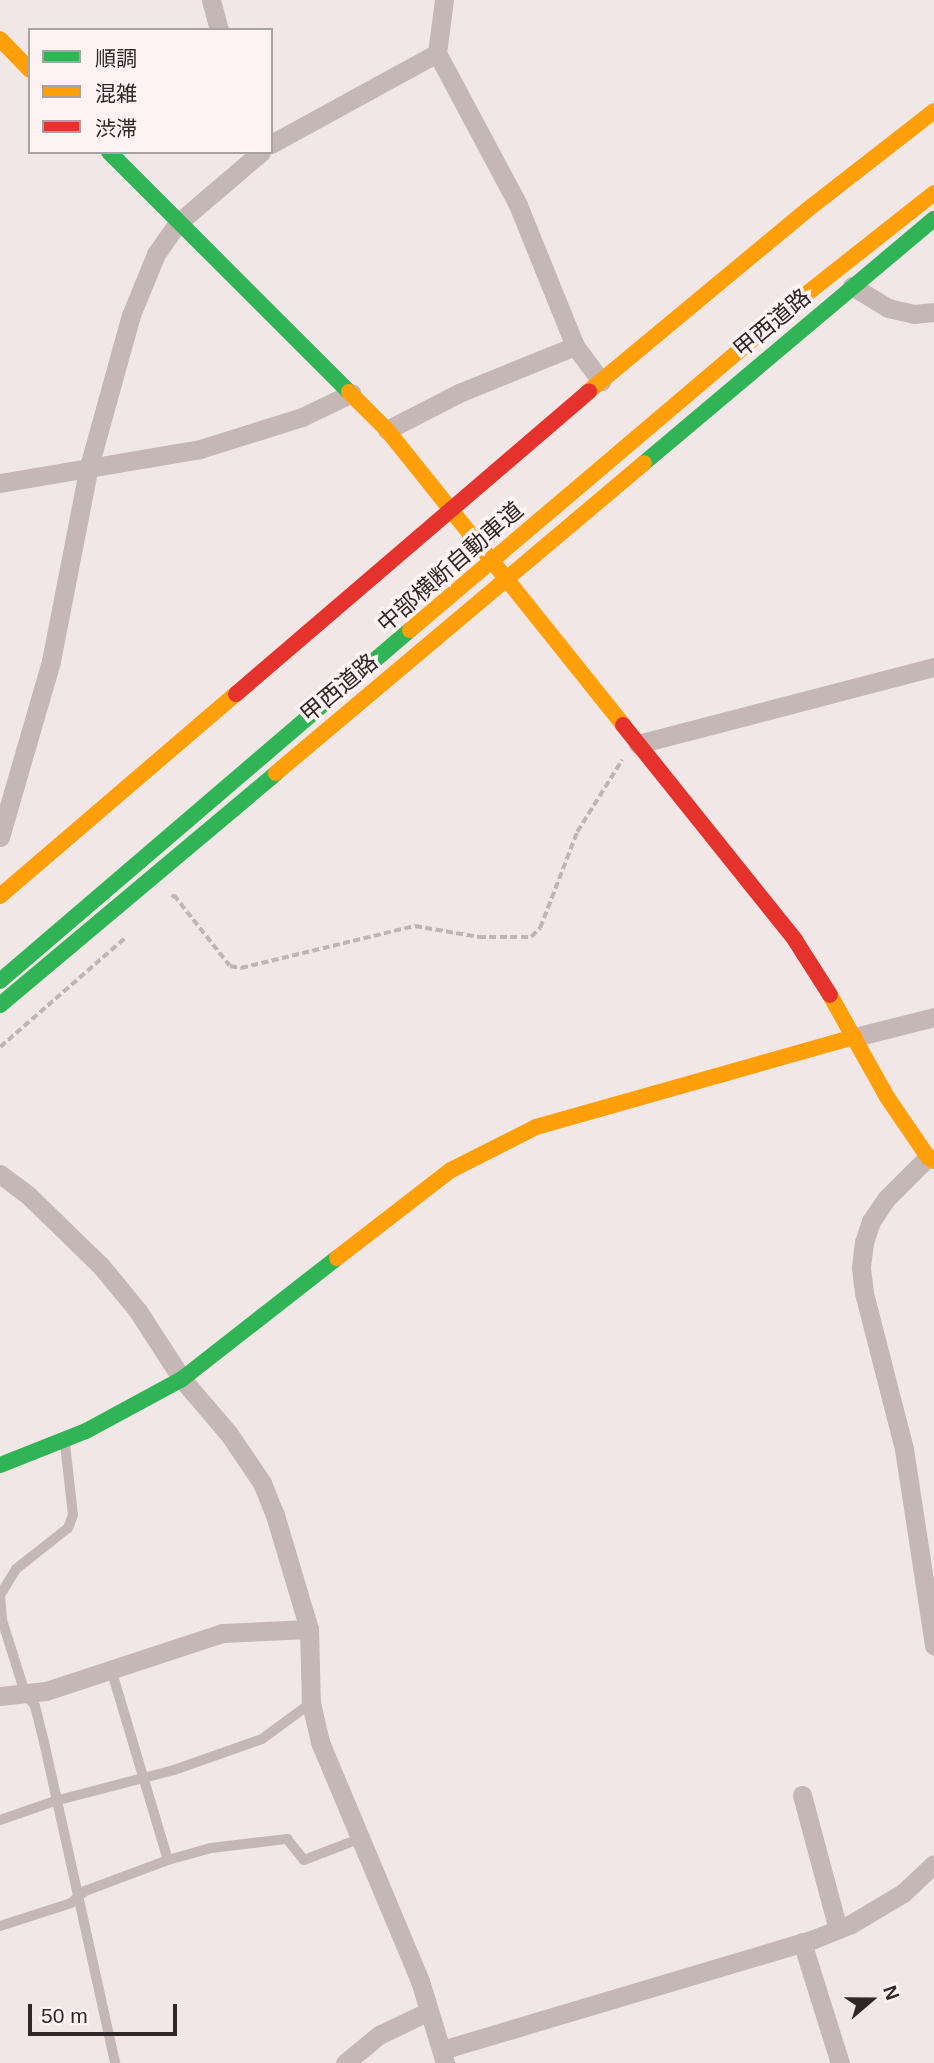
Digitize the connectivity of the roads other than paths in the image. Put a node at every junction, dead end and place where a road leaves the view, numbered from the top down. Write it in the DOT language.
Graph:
graph roads {
  1 [pos="211,0"];
  2 [pos="444,0"];
  3 [pos="218,28"];
  4 [pos="0,39"];
  5 [pos="438,53"];
  6 [pos="28,68"];
  7 [pos="934,111"];
  8 [pos="273,143"];
  9 [pos="111,154"];
  10 [pos="257,154"];
  11 [pos="934,174"];
  12 [pos="934,193"];
  13 [pos="934,219"];
  14 [pos="178,223"];
  15 [pos="852,286"];
  16 [pos="934,312"];
  17 [pos="575,346"];
  18 [pos="601,381"];
  19 [pos="352,393"];
  20 [pos="387,430"];
  21 [pos="88,470"];
  22 [pos="0,483"];
  23 [pos="453,510"];
  24 [pos="506,576"];
  25 [pos="934,667"];
  26 [pos="638,744"];
  27 [pos="0,837"];
  28 [pos="0,896"];
  29 [pos="0,961"];
  30 [pos="0,981"];
  31 [pos="0,1005"];
  32 [pos="934,1017"];
  33 [pos="855,1037"];
  34 [pos="931,1159"];
  35 [pos="0,1174"];
  36 [pos="182,1379"];
  37 [pos="64,1440"];
  38 [pos="0,1465"];
  39 [pos="0,1596"];
  40 [pos="309,1629"];
  41 [pos="934,1646"];
  42 [pos="111,1669"];
  43 [pos="25,1693"];
  44 [pos="0,1696"];
  45 [pos="311,1703"];
  46 [pos="142,1778"];
  47 [pos="802,1795"];
  48 [pos="55,1801"];
  49 [pos="0,1820"];
  50 [pos="359,1839"];
  51 [pos="167,1860"];
  52 [pos="934,1864"];
  53 [pos="79,1896"];
  54 [pos="0,1926"];
  55 [pos="838,1929"];
  56 [pos="802,1942"];
  57 [pos="429,2011"];
  58 [pos="444,2057"];
  59 [pos="115,2063"];
  60 [pos="345,2063"];
  61 [pos="840,2063"];
  1 -- 3 [label="street"];
  2 -- 5 [label="street"];
  4 -- 6 [label="main road"];
  5 -- 8 [label="street"];
  5 -- 17 [label="street"];
  7 -- 18 [label="main road"];
  9 -- 14 [label="main road"];
  10 -- 14 [label="street"];
  11 -- 29 [label="main road, 中部横断自動車道"];
  12 -- 30 [label="main road, 中部横断自動車道, bridge"];
  13 -- 15 [label="main road, 甲西道路"];
  14 -- 19 [label="main road"];
  14 -- 21 [label="street"];
  15 -- 16 [label="street"];
  15 -- 24 [label="main road, 甲西道路"];
  17 -- 18 [label="street"];
  17 -- 20 [label="street"];
  18 -- 23 [label="main road"];
  19 -- 20 [label="main road"];
  19 -- 21 [label="street"];
  20 -- 23 [label="main road"];
  21 -- 22 [label="street"];
  21 -- 27 [label="street"];
  23 -- 24 [label="main road"];
  23 -- 28 [label="main road"];
  24 -- 26 [label="main road"];
  24 -- 31 [label="main road, 甲西道路"];
  25 -- 26 [label="street"];
  26 -- 33 [label="main road"];
  32 -- 33 [label="street"];
  33 -- 34 [label="main road"];
  33 -- 36 [label="main road"];
  34 -- 41 [label="street"];
  35 -- 36 [label="street"];
  36 -- 37 [label="main road"];
  36 -- 40 [label="street"];
  37 -- 38 [label="main road"];
  37 -- 39 [label="lane"];
  39 -- 43 [label="lane"];
  40 -- 42 [label="street"];
  40 -- 45 [label="street"];
  42 -- 43 [label="street"];
  42 -- 46 [label="lane"];
  43 -- 44 [label="street"];
  43 -- 48 [label="lane"];
  45 -- 46 [label="lane"];
  45 -- 50 [label="street"];
  46 -- 48 [label="lane"];
  46 -- 51 [label="lane"];
  47 -- 55 [label="street"];
  48 -- 49 [label="lane"];
  48 -- 53 [label="lane"];
  50 -- 51 [label="lane"];
  50 -- 57 [label="street"];
  51 -- 53 [label="lane"];
  52 -- 55 [label="street"];
  53 -- 54 [label="lane"];
  53 -- 59 [label="lane"];
  55 -- 56 [label="street"];
  56 -- 58 [label="street"];
  56 -- 61 [label="street"];
  57 -- 58 [label="street"];
  57 -- 60 [label="street"];
}
